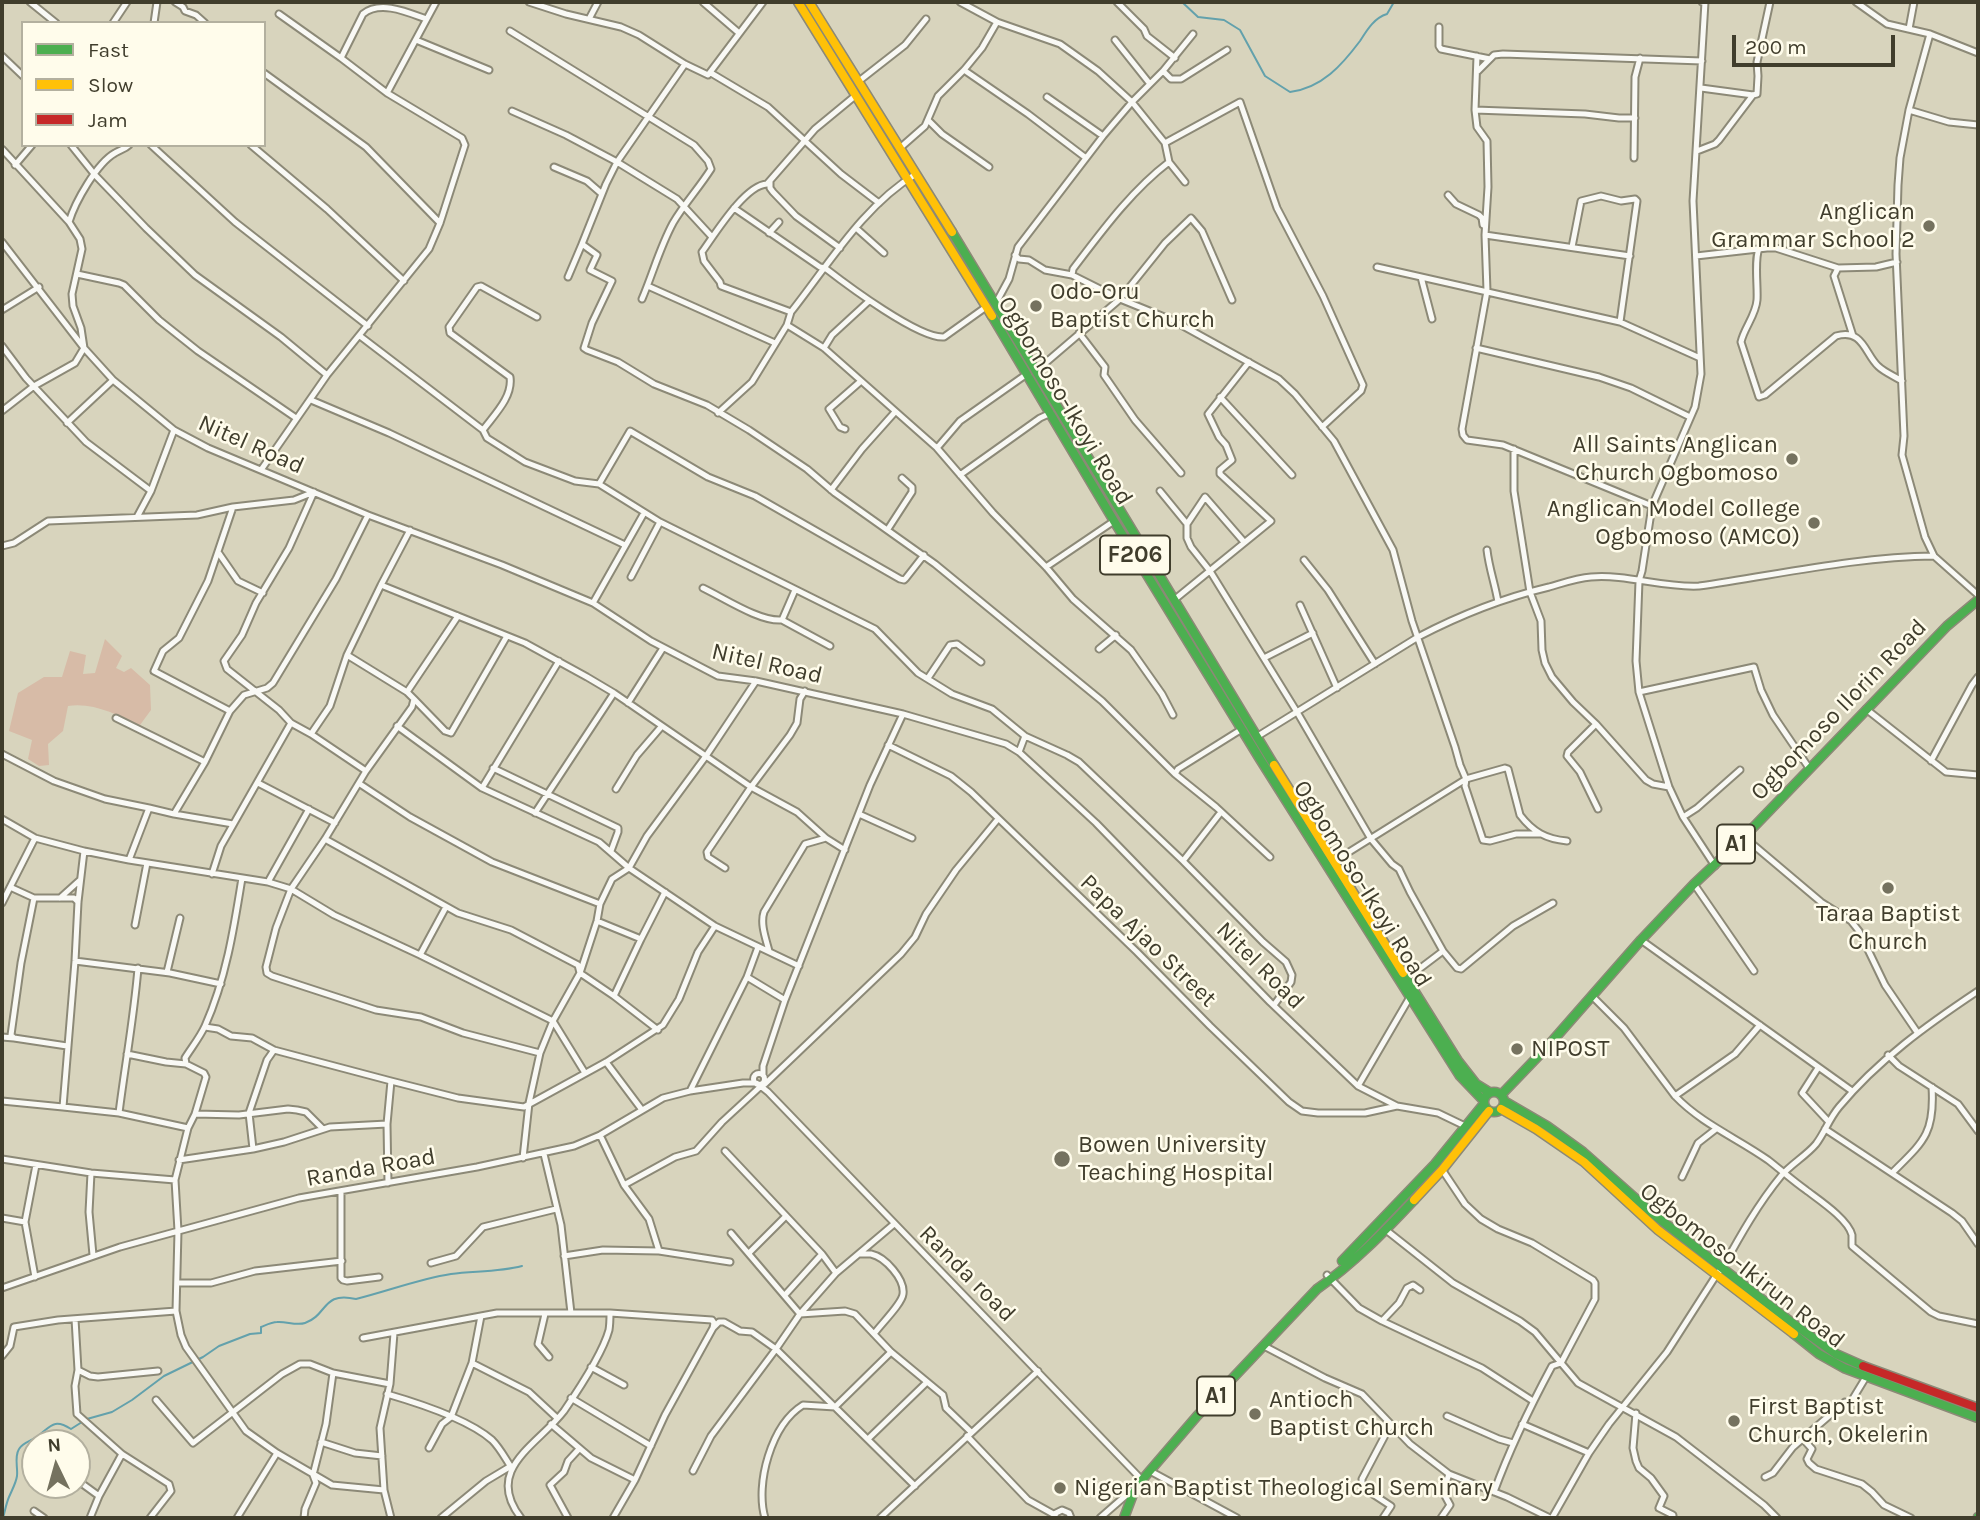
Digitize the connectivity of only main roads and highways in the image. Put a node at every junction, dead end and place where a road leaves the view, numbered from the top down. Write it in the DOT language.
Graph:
graph roads {
  1 [pos="798,2"];
  2 [pos="809,2"];
  3 [pos="1032,374"];
  4 [pos="1975,602"];
  5 [pos="1294,805"];
  6 [pos="1489,1092"];
  7 [pos="1502,1102"];
  8 [pos="1485,1106"];
  9 [pos="1720,1270"];
  10 [pos="1327,1279"];
  11 [pos="1978,1408"];
  12 [pos="1978,1418"];
  13 [pos="1124,1518"];
  1 -- 3 [label="main road, Ogbomoso-Ikoyi Road / F206"];
  2 -- 3 [label="main road, Ogbomoso-Ikoyi Road / F206"];
  3 -- 5 [label="main road, Ogbomoso-Ikoyi Road / F206"];
  3 -- 5 [label="main road, Ogbomoso-Ikoyi Road / F206"];
  4 -- 7 [label="main road, Ogbomoso Ilorin Road / A1"];
  5 -- 6 [label="main road, Ogbomoso-Ikoyi Road / F206"];
  5 -- 8 [label="main road, Ogbomoso-Ikoyi Road / F206"];
  6 -- 7 [label="main road, Ogbomoso-Ikirun Road"];
  6 -- 8 [label="main road, A1"];
  7 -- 8 [label="main road"];
  7 -- 9 [label="main road, Ogbomoso-Ikirun Road"];
  8 -- 10 [label="main road, A1"];
  8 -- 10 [label="main road, A1"];
  9 -- 11 [label="main road, Ogbomoso-Ikirun Road"];
  9 -- 12 [label="main road, Ogbomoso-Ikirun Road"];
  10 -- 13 [label="main road, A1"];
}
